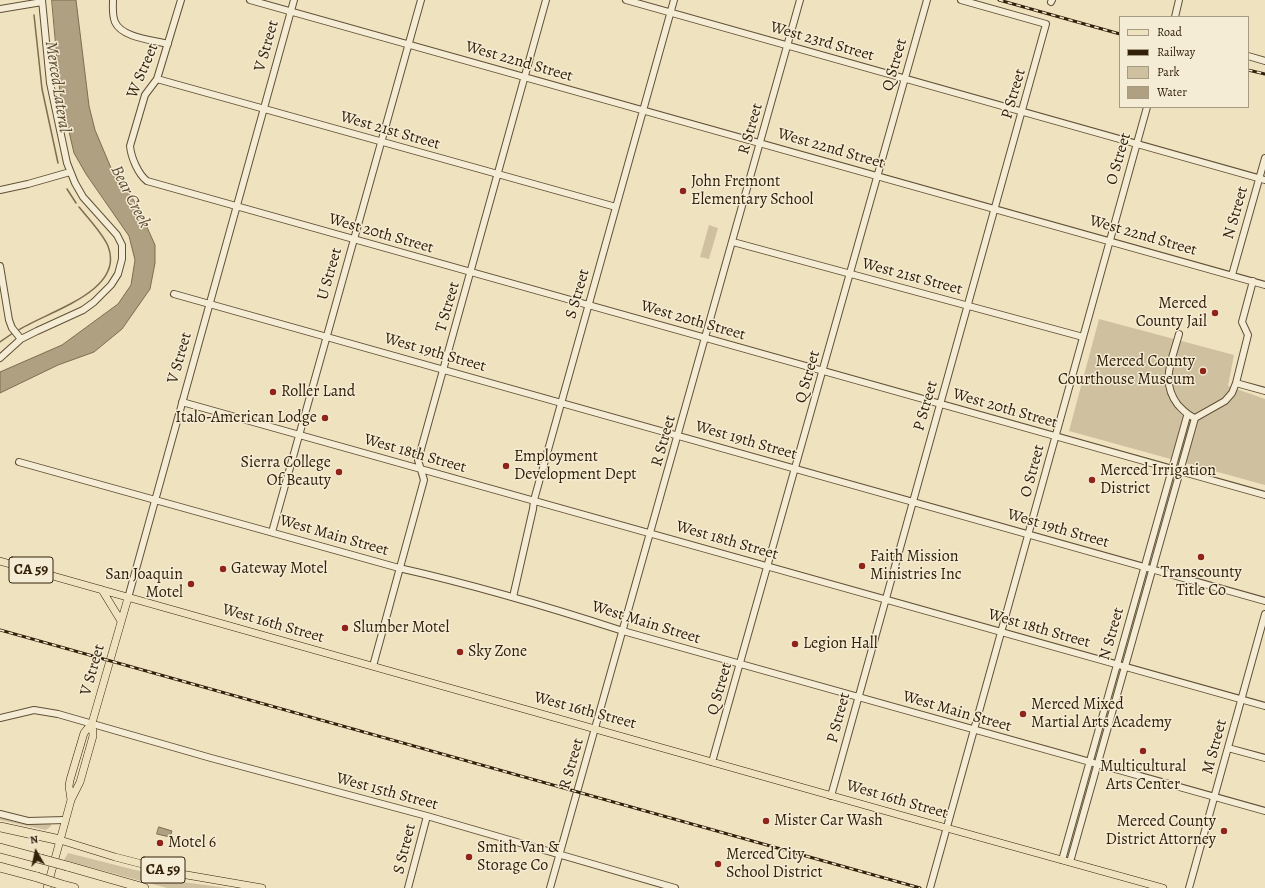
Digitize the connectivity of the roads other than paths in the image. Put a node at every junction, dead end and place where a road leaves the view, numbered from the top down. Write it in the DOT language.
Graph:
graph roads {
  1 [pos="113,0"];
  2 [pos="181,0"];
  3 [pos="250,0"];
  4 [pos="294,0"];
  5 [pos="421,0"];
  6 [pos="546,0"];
  7 [pos="626,0"];
  8 [pos="674,0"];
  9 [pos="800,0"];
  10 [pos="927,0"];
  11 [pos="961,0"];
  12 [pos="1179,0"];
  13 [pos="42,1"];
  14 [pos="0,9"];
  15 [pos="291,11"];
  16 [pos="671,13"];
  17 [pos="1175,16"];
  18 [pos="168,44"];
  19 [pos="408,44"];
  20 [pos="788,46"];
  21 [pos="1249,56"];
  22 [pos="1265,61"];
  23 [pos="525,77"];
  24 [pos="157,79"];
  25 [pos="905,79"];
  26 [pos="1147,108"];
  27 [pos="264,109"];
  28 [pos="643,110"];
  29 [pos="1022,112"];
  30 [pos="381,142"];
  31 [pos="761,143"];
  32 [pos="1137,144"];
  33 [pos="130,153"];
  34 [pos="1265,158"];
  35 [pos="70,172"];
  36 [pos="498,174"];
  37 [pos="878,176"];
  38 [pos="1262,180"];
  39 [pos="0,190"];
  40 [pos="237,206"];
  41 [pos="616,207"];
  42 [pos="996,209"];
  43 [pos="354,239"];
  44 [pos="1110,241"];
  45 [pos="733,242"];
  46 [pos="0,266"];
  47 [pos="471,272"];
  48 [pos="850,274"];
  49 [pos="1232,275"];
  50 [pos="1253,282"];
  51 [pos="1265,285"];
  52 [pos="174,294"];
  53 [pos="210,303"];
  54 [pos="588,306"];
  55 [pos="967,306"];
  56 [pos="1179,334"];
  57 [pos="327,336"];
  58 [pos="1083,337"];
  59 [pos="706,338"];
  60 [pos="21,340"];
  61 [pos="0,358"];
  62 [pos="443,370"];
  63 [pos="823,371"];
  64 [pos="1236,383"];
  65 [pos="1265,391"];
  66 [pos="182,402"];
  67 [pos="561,402"];
  68 [pos="940,404"];
  69 [pos="1187,416"];
  70 [pos="1195,418"];
  71 [pos="299,435"];
  72 [pos="679,436"];
  73 [pos="1056,437"];
  74 [pos="19,462"];
  75 [pos="421,469"];
  76 [pos="796,469"];
  77 [pos="1171,469"];
  78 [pos="1180,471"];
  79 [pos="1265,496"];
  80 [pos="155,500"];
  81 [pos="534,500"];
  82 [pos="913,502"];
  83 [pos="272,532"];
  84 [pos="651,534"];
  85 [pos="1029,534"];
  86 [pos="0,561"];
  87 [pos="768,566"];
  88 [pos="1145,567"];
  89 [pos="399,568"];
  90 [pos="1152,569"];
  91 [pos="102,590"];
  92 [pos="513,597"];
  93 [pos="128,598"];
  94 [pos="886,600"];
  95 [pos="1265,600"];
  96 [pos="1265,614"];
  97 [pos="121,622"];
  98 [pos="623,631"];
  99 [pos="1001,632"];
  100 [pos="741,664"];
  101 [pos="1117,664"];
  102 [pos="372,666"];
  103 [pos="1125,666"];
  104 [pos="858,697"];
  105 [pos="1242,699"];
  106 [pos="1265,706"];
  107 [pos="0,718"];
  108 [pos="92,723"];
  109 [pos="595,729"];
  110 [pos="974,730"];
  111 [pos="1228,748"];
  112 [pos="1265,758"];
  113 [pos="712,762"];
  114 [pos="1090,762"];
  115 [pos="1098,764"];
  116 [pos="831,796"];
  117 [pos="1214,797"];
  118 [pos="1265,811"];
  119 [pos="0,814"];
  120 [pos="427,816"];
  121 [pos="65,820"];
  122 [pos="0,828"];
  123 [pos="947,828"];
  124 [pos="63,841"];
  125 [pos="0,848"];
  126 [pos="560,855"];
  127 [pos="1062,860"];
  128 [pos="1070,862"];
  129 [pos="0,867"];
  130 [pos="47,888"];
  131 [pos="74,888"];
  132 [pos="144,888"];
  133 [pos="262,888"];
  134 [pos="408,888"];
  135 [pos="550,888"];
  136 [pos="675,888"];
  137 [pos="930,888"];
  138 [pos="1163,888"];
  139 [pos="1189,888"];
  1 -- 18 [label="street"];
  2 -- 18 [label="street, W Street"];
  3 -- 15 [label="street, West 22nd Street"];
  4 -- 15 [label="street, V Street"];
  5 -- 19 [label="street, U Street"];
  6 -- 23 [label="street, T Street"];
  7 -- 16 [label="street, West 23rd Street"];
  8 -- 16 [label="street, S Street"];
  9 -- 20 [label="street, R Street"];
  10 -- 25 [label="street, Q Street"];
  11 -- 29 [label="street, P Street"];
  12 -- 17 [label="street"];
  13 -- 14 [label="street"];
  13 -- 35 [label="street"];
  15 -- 19 [label="street, West 22nd Street"];
  15 -- 27 [label="street, V Street"];
  16 -- 20 [label="street, West 23rd Street"];
  16 -- 28 [label="street, S Street"];
  18 -- 24 [label="street, W Street"];
  19 -- 23 [label="street, West 22nd Street"];
  19 -- 30 [label="street, U Street"];
  20 -- 25 [label="street, West 23rd Street"];
  20 -- 31 [label="street, R Street"];
  21 -- 22 [label="street"];
  23 -- 28 [label="street, West 22nd Street"];
  23 -- 36 [label="street, T Street"];
  24 -- 27 [label="street, West 21st Street"];
  24 -- 33 [label="street, W Street"];
  25 -- 29 [label="street, West 23rd Street"];
  25 -- 37 [label="street, Q Street"];
  26 -- 32 [label="street, O Street"];
  27 -- 30 [label="street, West 21st Street"];
  27 -- 40 [label="street, V Street"];
  28 -- 31 [label="street, West 22nd Street"];
  28 -- 41 [label="street, S Street"];
  29 -- 32 [label="street, West 23rd Street"];
  29 -- 42 [label="street, P Street"];
  30 -- 36 [label="street, West 21st Street"];
  30 -- 43 [label="street, U Street"];
  31 -- 37 [label="street, West 22nd Street"];
  31 -- 45 [label="street, R Street"];
  32 -- 38 [label="street, West 23rd Street"];
  32 -- 44 [label="street, O Street"];
  33 -- 40 [label="street, West 20th Street"];
  34 -- 38 [label="street, N Street"];
  35 -- 39 [label="street"];
  35 -- 60 [label="street"];
  36 -- 41 [label="street, West 21st Street"];
  36 -- 47 [label="street, T Street"];
  37 -- 42 [label="street, West 22nd Street"];
  37 -- 48 [label="street, Q Street"];
  38 -- 49 [label="street, N Street"];
  40 -- 43 [label="street, West 20th Street"];
  40 -- 53 [label="street, V Street"];
  41 -- 54 [label="street, S Street"];
  42 -- 44 [label="street, West 22nd Street"];
  42 -- 55 [label="street, P Street"];
  43 -- 47 [label="street, West 20th Street"];
  43 -- 57 [label="street, U Street"];
  44 -- 49 [label="street, West 22nd Street"];
  44 -- 58 [label="street, O Street"];
  45 -- 48 [label="street, West 21st Street"];
  45 -- 59 [label="street, R Street"];
  46 -- 60 [label="street"];
  47 -- 54 [label="street, West 20th Street"];
  47 -- 62 [label="street, T Street"];
  48 -- 55 [label="street, West 21st Street"];
  48 -- 63 [label="street, Q Street"];
  49 -- 50 [label="street, West 22nd Street"];
  50 -- 51 [label="street, West 22nd Street"];
  50 -- 64 [label="street"];
  52 -- 53 [label="street, West 19th Street"];
  53 -- 57 [label="street, West 19th Street"];
  53 -- 66 [label="street, V Street"];
  54 -- 59 [label="street, West 20th Street"];
  54 -- 67 [label="street, S Street"];
  55 -- 58 [label="street, West 21st Street"];
  55 -- 68 [label="street, P Street"];
  56 -- 69 [label="street"];
  57 -- 62 [label="street, West 19th Street"];
  57 -- 71 [label="street, U Street"];
  58 -- 73 [label="street, O Street"];
  59 -- 63 [label="street, West 20th Street"];
  59 -- 72 [label="street, R Street"];
  60 -- 61 [label="street"];
  62 -- 67 [label="street, West 19th Street"];
  62 -- 75 [label="street, T Street"];
  63 -- 68 [label="street, West 20th Street"];
  63 -- 76 [label="street, Q Street"];
  64 -- 65 [label="street"];
  64 -- 70 [label="street"];
  66 -- 71 [label="street, West 18th Street"];
  66 -- 80 [label="street, V Street"];
  67 -- 72 [label="street, West 19th Street"];
  67 -- 81 [label="street, S Street"];
  68 -- 73 [label="street, West 20th Street"];
  68 -- 82 [label="street, P Street"];
  69 -- 70 [label="street"];
  69 -- 77 [label="street, N Street"];
  70 -- 78 [label="street, N Street"];
  71 -- 75 [label="street, West 18th Street"];
  71 -- 83 [label="street, U Street"];
  72 -- 76 [label="street, West 19th Street"];
  72 -- 84 [label="street, R Street"];
  73 -- 77 [label="street, West 20th Street"];
  73 -- 85 [label="street, O Street"];
  74 -- 80 [label="street, West Main Street"];
  75 -- 81 [label="street, West 18th Street"];
  75 -- 89 [label="street, T Street"];
  76 -- 82 [label="street, West 19th Street"];
  76 -- 87 [label="street, Q Street"];
  77 -- 78 [label="street, West 20th Street"];
  77 -- 88 [label="street, N Street"];
  78 -- 79 [label="street, West 20th Street"];
  78 -- 90 [label="street, N Street"];
  80 -- 83 [label="street, West Main Street"];
  80 -- 93 [label="street, V Street"];
  81 -- 84 [label="street, West 18th Street"];
  81 -- 92 [label="street, S Street"];
  82 -- 85 [label="street, West 19th Street"];
  82 -- 94 [label="street, P Street"];
  83 -- 89 [label="street, West Main Street"];
  84 -- 87 [label="street, West 18th Street"];
  84 -- 98 [label="street, R Street"];
  85 -- 88 [label="street, West 19th Street"];
  85 -- 99 [label="street, O Street"];
  86 -- 91 [label="main road, West 16th Street / CA 59"];
  87 -- 94 [label="street, West 18th Street"];
  87 -- 100 [label="street, Q Street"];
  88 -- 90 [label="street, West 19th Street"];
  88 -- 101 [label="street, N Street"];
  89 -- 92 [label="street, West Main Street"];
  89 -- 102 [label="street, T Street"];
  90 -- 95 [label="street, West 19th Street"];
  90 -- 103 [label="street, N Street"];
  91 -- 93 [label="main road, West 16th Street / CA 59"];
  91 -- 97 [label="main road"];
  92 -- 98 [label="street, West Main Street"];
  93 -- 97 [label="main road, V Street"];
  93 -- 102 [label="main road, West 16th Street"];
  94 -- 99 [label="street, West 18th Street"];
  94 -- 104 [label="street, P Street"];
  96 -- 105 [label="street, M Street"];
  97 -- 108 [label="main road, V Street"];
  98 -- 100 [label="street, West Main Street"];
  98 -- 109 [label="street, R Street"];
  99 -- 101 [label="street, West 18th Street"];
  99 -- 110 [label="street, O Street"];
  100 -- 104 [label="street, West Main Street"];
  100 -- 113 [label="street, Q Street"];
  101 -- 103 [label="street, West 18th Street"];
  101 -- 114 [label="street, N Street"];
  102 -- 109 [label="main road, West 16th Street"];
  103 -- 105 [label="street, West 18th Street"];
  103 -- 115 [label="street, N Street"];
  104 -- 110 [label="street, West Main Street"];
  104 -- 116 [label="street, P Street"];
  105 -- 106 [label="street, West 18th Street"];
  105 -- 111 [label="street, M Street"];
  107 -- 108 [label="street, West 15th Street"];
  108 -- 120 [label="street, West 15th Street"];
  108 -- 121 [label="main road, V Street"];
  109 -- 113 [label="main road, West 16th Street"];
  109 -- 126 [label="street, R Street"];
  110 -- 114 [label="street, West Main Street"];
  110 -- 123 [label="street, O Street"];
  111 -- 112 [label="street"];
  111 -- 117 [label="street, M Street"];
  113 -- 116 [label="main road, West 16th Street"];
  114 -- 115 [label="street, West Main Street"];
  114 -- 127 [label="street, N Street"];
  115 -- 117 [label="street, West Main Street"];
  115 -- 128 [label="street, N Street"];
  116 -- 123 [label="main road, West 16th Street"];
  117 -- 118 [label="street, West Main Street"];
  117 -- 139 [label="street, M Street"];
  119 -- 121 [label="street"];
  120 -- 126 [label="street, West 15th Street"];
  120 -- 134 [label="street, S Street"];
  121 -- 124 [label="main road, V Street"];
  122 -- 124 [label="highway"];
  123 -- 127 [label="main road, West 16th Street"];
  123 -- 137 [label="street, O Street"];
  124 -- 130 [label="main road, V Street"];
  124 -- 133 [label="main road, CA 59"];
  125 -- 132 [label="highway, bridge"];
  126 -- 135 [label="street, R Street"];
  126 -- 136 [label="street, West 15th Street"];
  127 -- 128 [label="main road, West 16th Street"];
  128 -- 138 [label="main road, West 16th Street"];
  129 -- 131 [label="highway, bridge"];
}
